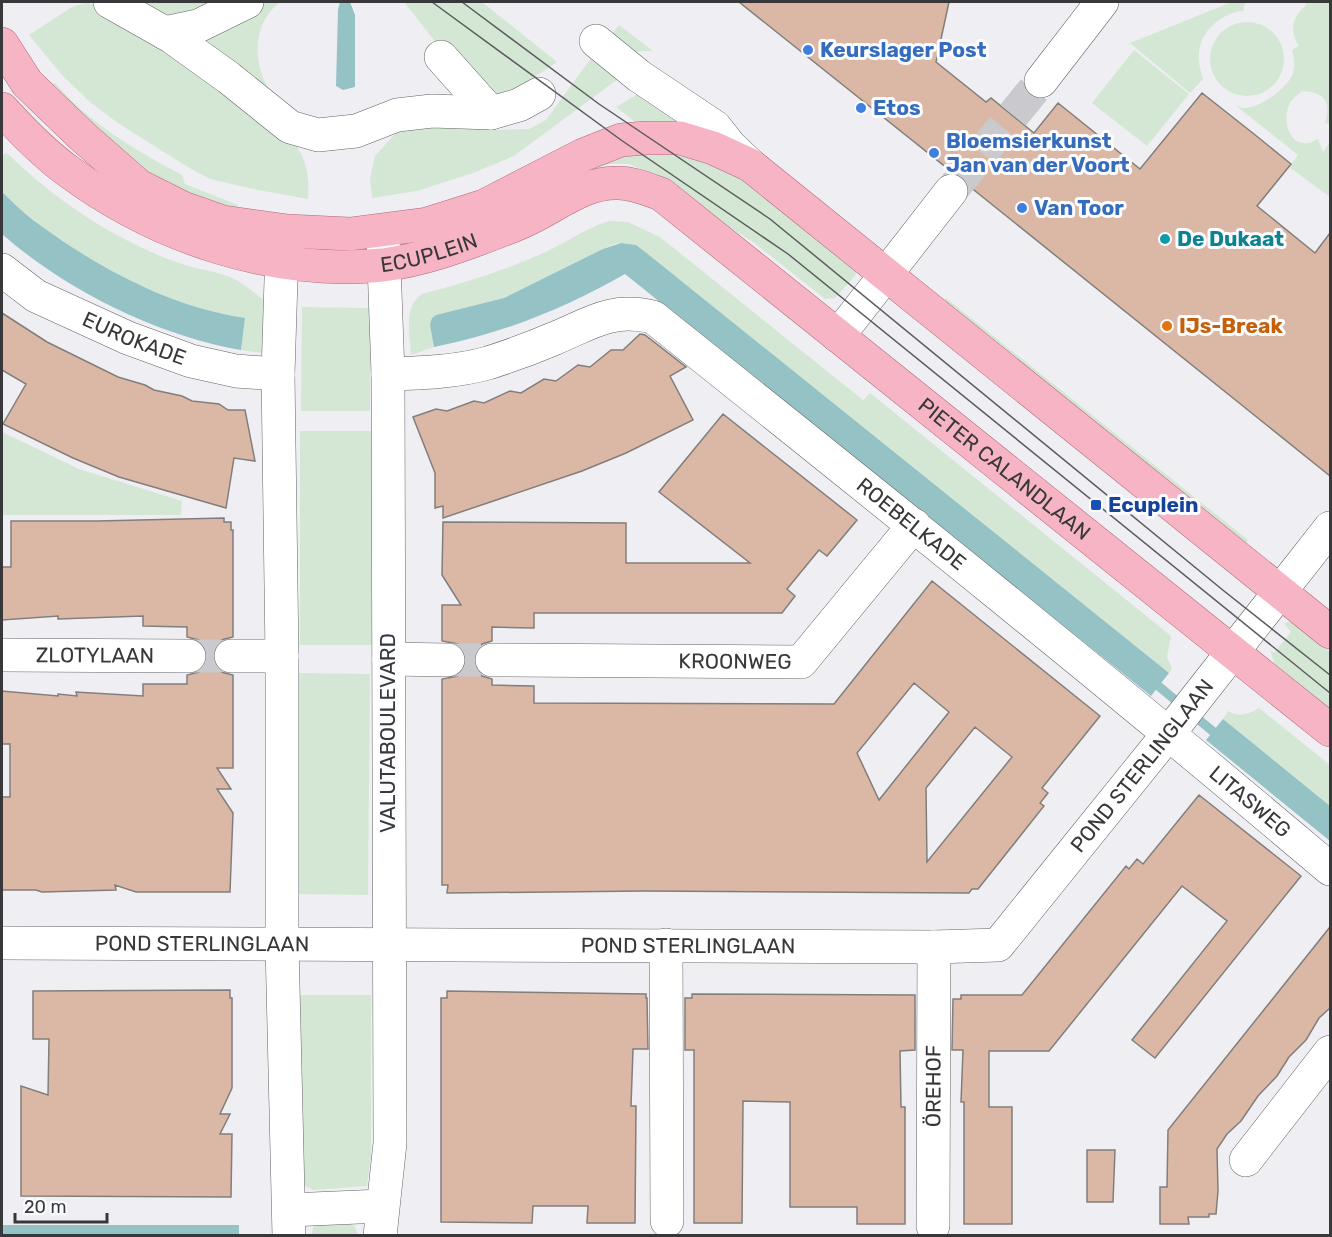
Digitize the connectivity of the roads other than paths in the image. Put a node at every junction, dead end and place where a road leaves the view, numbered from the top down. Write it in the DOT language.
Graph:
graph roads {
  1 [pos="110,2"];
  2 [pos="247,2"];
  3 [pos="1102,2"];
  4 [pos="165,33"];
  5 [pos="596,41"];
  6 [pos="2,44"];
  7 [pos="441,57"];
  8 [pos="1041,81"];
  9 [pos="27,83"];
  10 [pos="539,94"];
  11 [pos="2,104"];
  12 [pos="2,109"];
  13 [pos="491,113"];
  14 [pos="750,165"];
  15 [pos="951,191"];
  16 [pos="383,230"];
  17 [pos="286,247"];
  18 [pos="385,264"];
  19 [pos="2,270"];
  20 [pos="886,274"];
  21 [pos="838,336"];
  22 [pos="278,374"];
  23 [pos="388,374"];
  24 [pos="914,525"];
  25 [pos="1330,528"];
  26 [pos="1281,591"];
  27 [pos="1330,632"];
  28 [pos="1233,652"];
  29 [pos="2,655"];
  30 [pos="189,656"];
  31 [pos="231,656"];
  32 [pos="282,656"];
  33 [pos="389,659"];
  34 [pos="448,660"];
  35 [pos="492,660"];
  36 [pos="1174,728"];
  37 [pos="1330,730"];
  38 [pos="1330,869"];
  39 [pos="2,944"];
  40 [pos="282,944"];
  41 [pos="388,945"];
  42 [pos="666,945"];
  43 [pos="934,947"];
  44 [pos="1330,1052"];
  45 [pos="1246,1160"];
  46 [pos="381,1221"];
  47 [pos="667,1221"];
  48 [pos="289,1223"];
  49 [pos="933,1226"];
  1 -- 4 [label="street"];
  2 -- 4 [label="street"];
  3 -- 8 [label="street"];
  4 -- 13 [label="street"];
  5 -- 14 [label="street"];
  6 -- 9 [label="main road, ECUPLEIN"];
  7 -- 13 [label="street"];
  9 -- 11 [label="street"];
  9 -- 17 [label="main road, ECUPLEIN"];
  10 -- 13 [label="street"];
  12 -- 17 [label="main road, ECUPLEIN"];
  14 -- 16 [label="main road, ECUPLEIN"];
  14 -- 20 [label="main road"];
  15 -- 20 [label="street"];
  16 -- 17 [label="main road, ECUPLEIN"];
  16 -- 18 [label="street, VALUTABOULEVARD"];
  17 -- 18 [label="main road, ECUPLEIN"];
  17 -- 22 [label="street"];
  18 -- 21 [label="main road, ECUPLEIN"];
  18 -- 23 [label="street, VALUTABOULEVARD"];
  19 -- 22 [label="street, EUROKADE"];
  20 -- 21 [label="street"];
  20 -- 26 [label="main road"];
  21 -- 28 [label="main road, PIETER CALANDLAAN"];
  22 -- 32 [label="street"];
  23 -- 24 [label="street, ROEBELKADE"];
  23 -- 33 [label="street, VALUTABOULEVARD"];
  24 -- 35 [label="street, KROONWEG"];
  24 -- 36 [label="street, ROEBELKADE"];
  25 -- 26 [label="street"];
  26 -- 27 [label="main road"];
  26 -- 28 [label="street"];
  28 -- 36 [label="street, POND STERLINGLAAN"];
  28 -- 37 [label="main road, PIETER CALANDLAAN"];
  29 -- 30 [label="street, ZLOTYLAAN"];
  31 -- 32 [label="street"];
  32 -- 40 [label="street"];
  33 -- 34 [label="street"];
  33 -- 41 [label="street, VALUTABOULEVARD"];
  36 -- 38 [label="street, LITASWEG"];
  36 -- 43 [label="street, POND STERLINGLAAN"];
  39 -- 40 [label="street, POND STERLINGLAAN"];
  40 -- 41 [label="street, POND STERLINGLAAN"];
  40 -- 48 [label="street"];
  41 -- 42 [label="street, POND STERLINGLAAN"];
  41 -- 46 [label="street, VALUTABOULEVARD"];
  42 -- 43 [label="street, POND STERLINGLAAN"];
  42 -- 47 [label="street"];
  43 -- 49 [label="street, ÖREHOF"];
  44 -- 45 [label="street"];
  46 -- 48 [label="street"];
}
